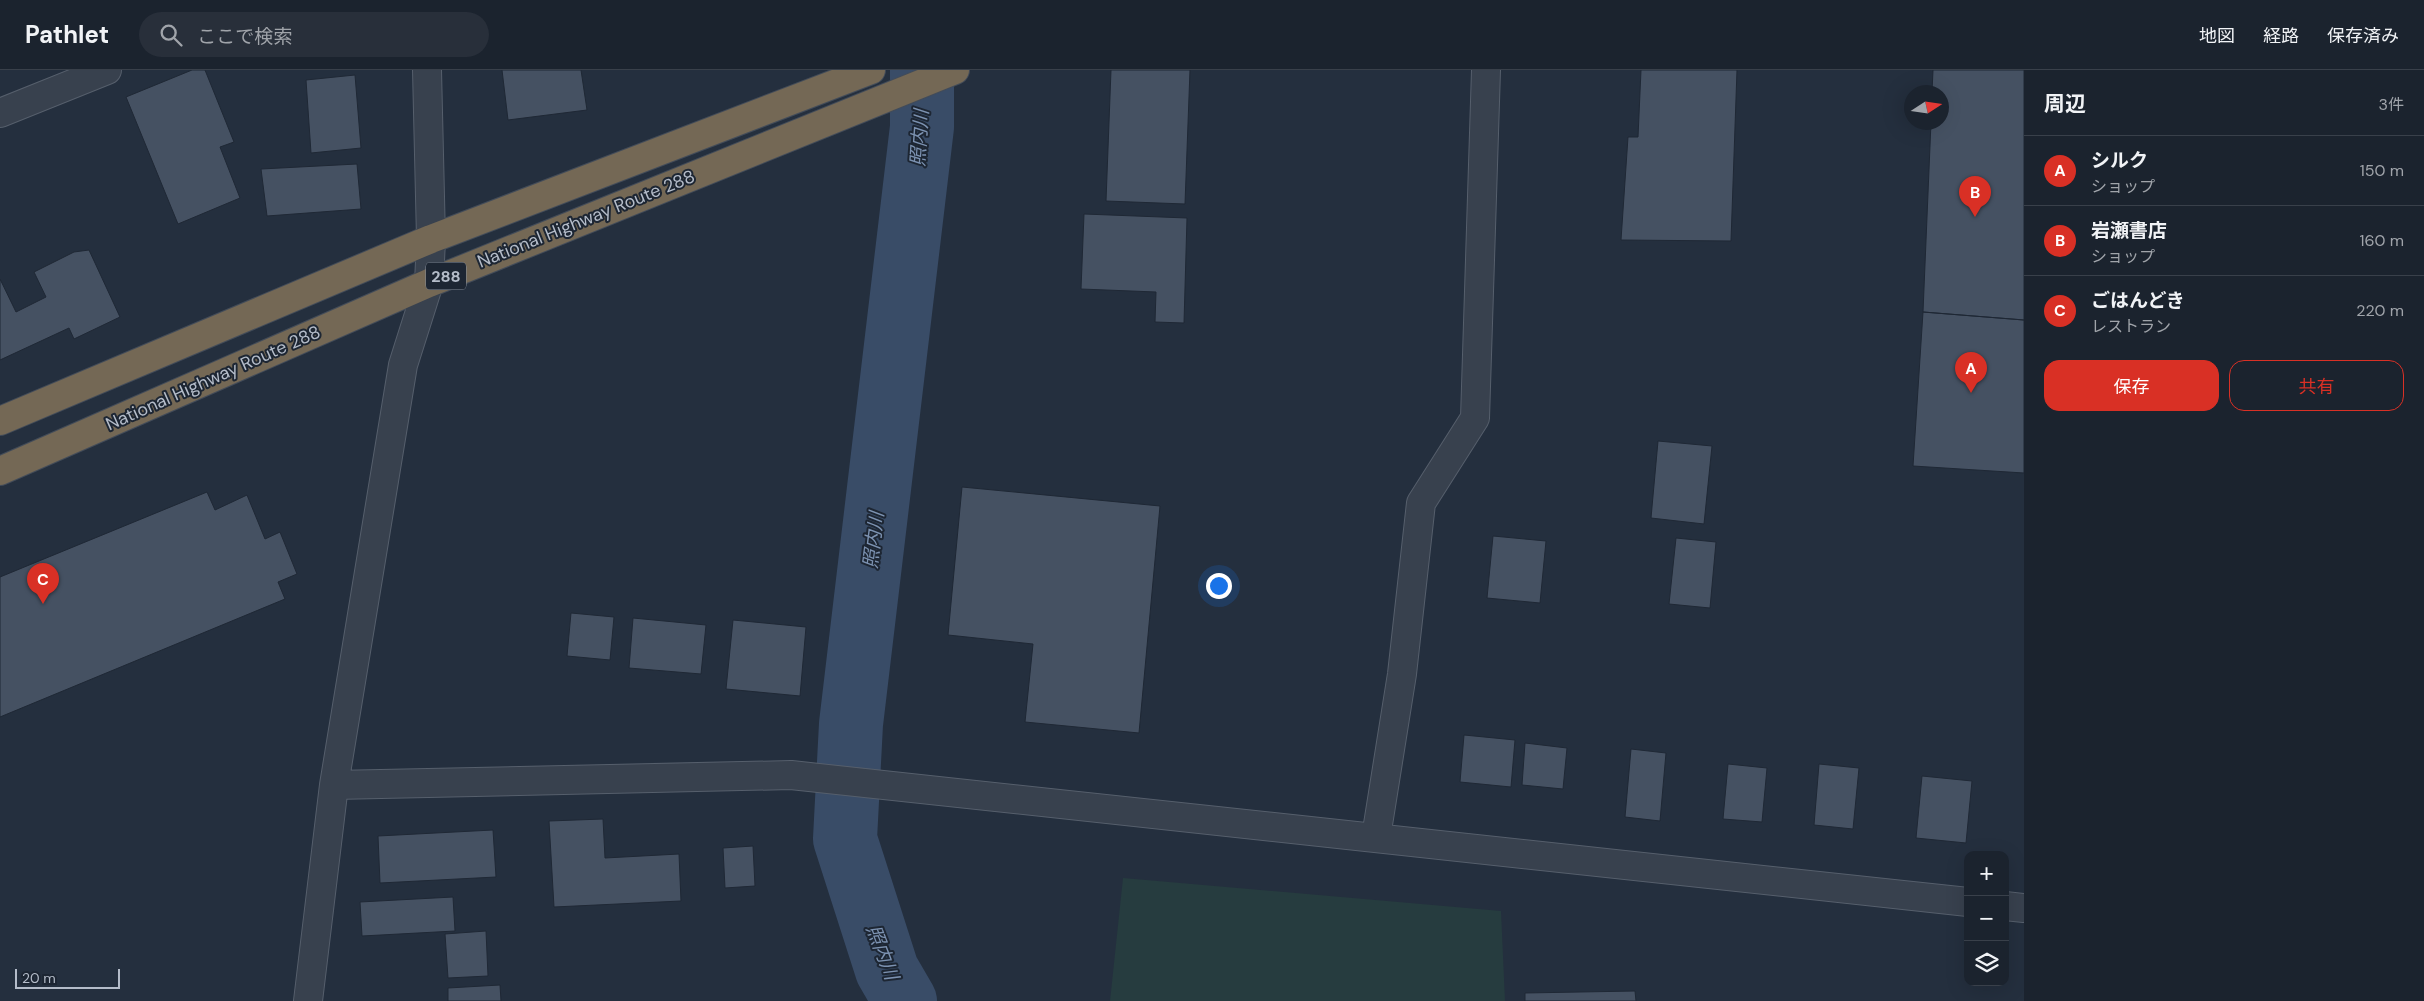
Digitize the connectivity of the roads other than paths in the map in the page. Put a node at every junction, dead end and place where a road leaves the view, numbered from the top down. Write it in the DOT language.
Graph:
graph roads {
  1 [pos="107,70"];
  2 [pos="427,70"];
  3 [pos="871,70"];
  4 [pos="955,70"];
  5 [pos="1486,70"];
  6 [pos="0,113"];
  7 [pos="431,239"];
  8 [pos="430,283"];
  9 [pos="0,422"];
  10 [pos="0,471"];
  11 [pos="334,785"];
  12 [pos="1376,837"];
  13 [pos="1964,902"];
  14 [pos="2009,906"];
  15 [pos="2024,908"];
  16 [pos="308,1001"];
  1 -- 6 [label="street"];
  2 -- 7 [label="street"];
  3 -- 7 [label="highway, National Highway Route 288 / 288"];
  4 -- 8 [label="highway, National Highway Route 288 / 288"];
  5 -- 12 [label="street"];
  7 -- 8 [label="street"];
  7 -- 9 [label="highway, National Highway Route 288 / 288"];
  8 -- 10 [label="highway, National Highway Route 288 / 288"];
  8 -- 11 [label="street"];
  11 -- 12 [label="street"];
  11 -- 16 [label="street"];
  12 -- 13 [label="street"];
  14 -- 15 [label="street"];
}
